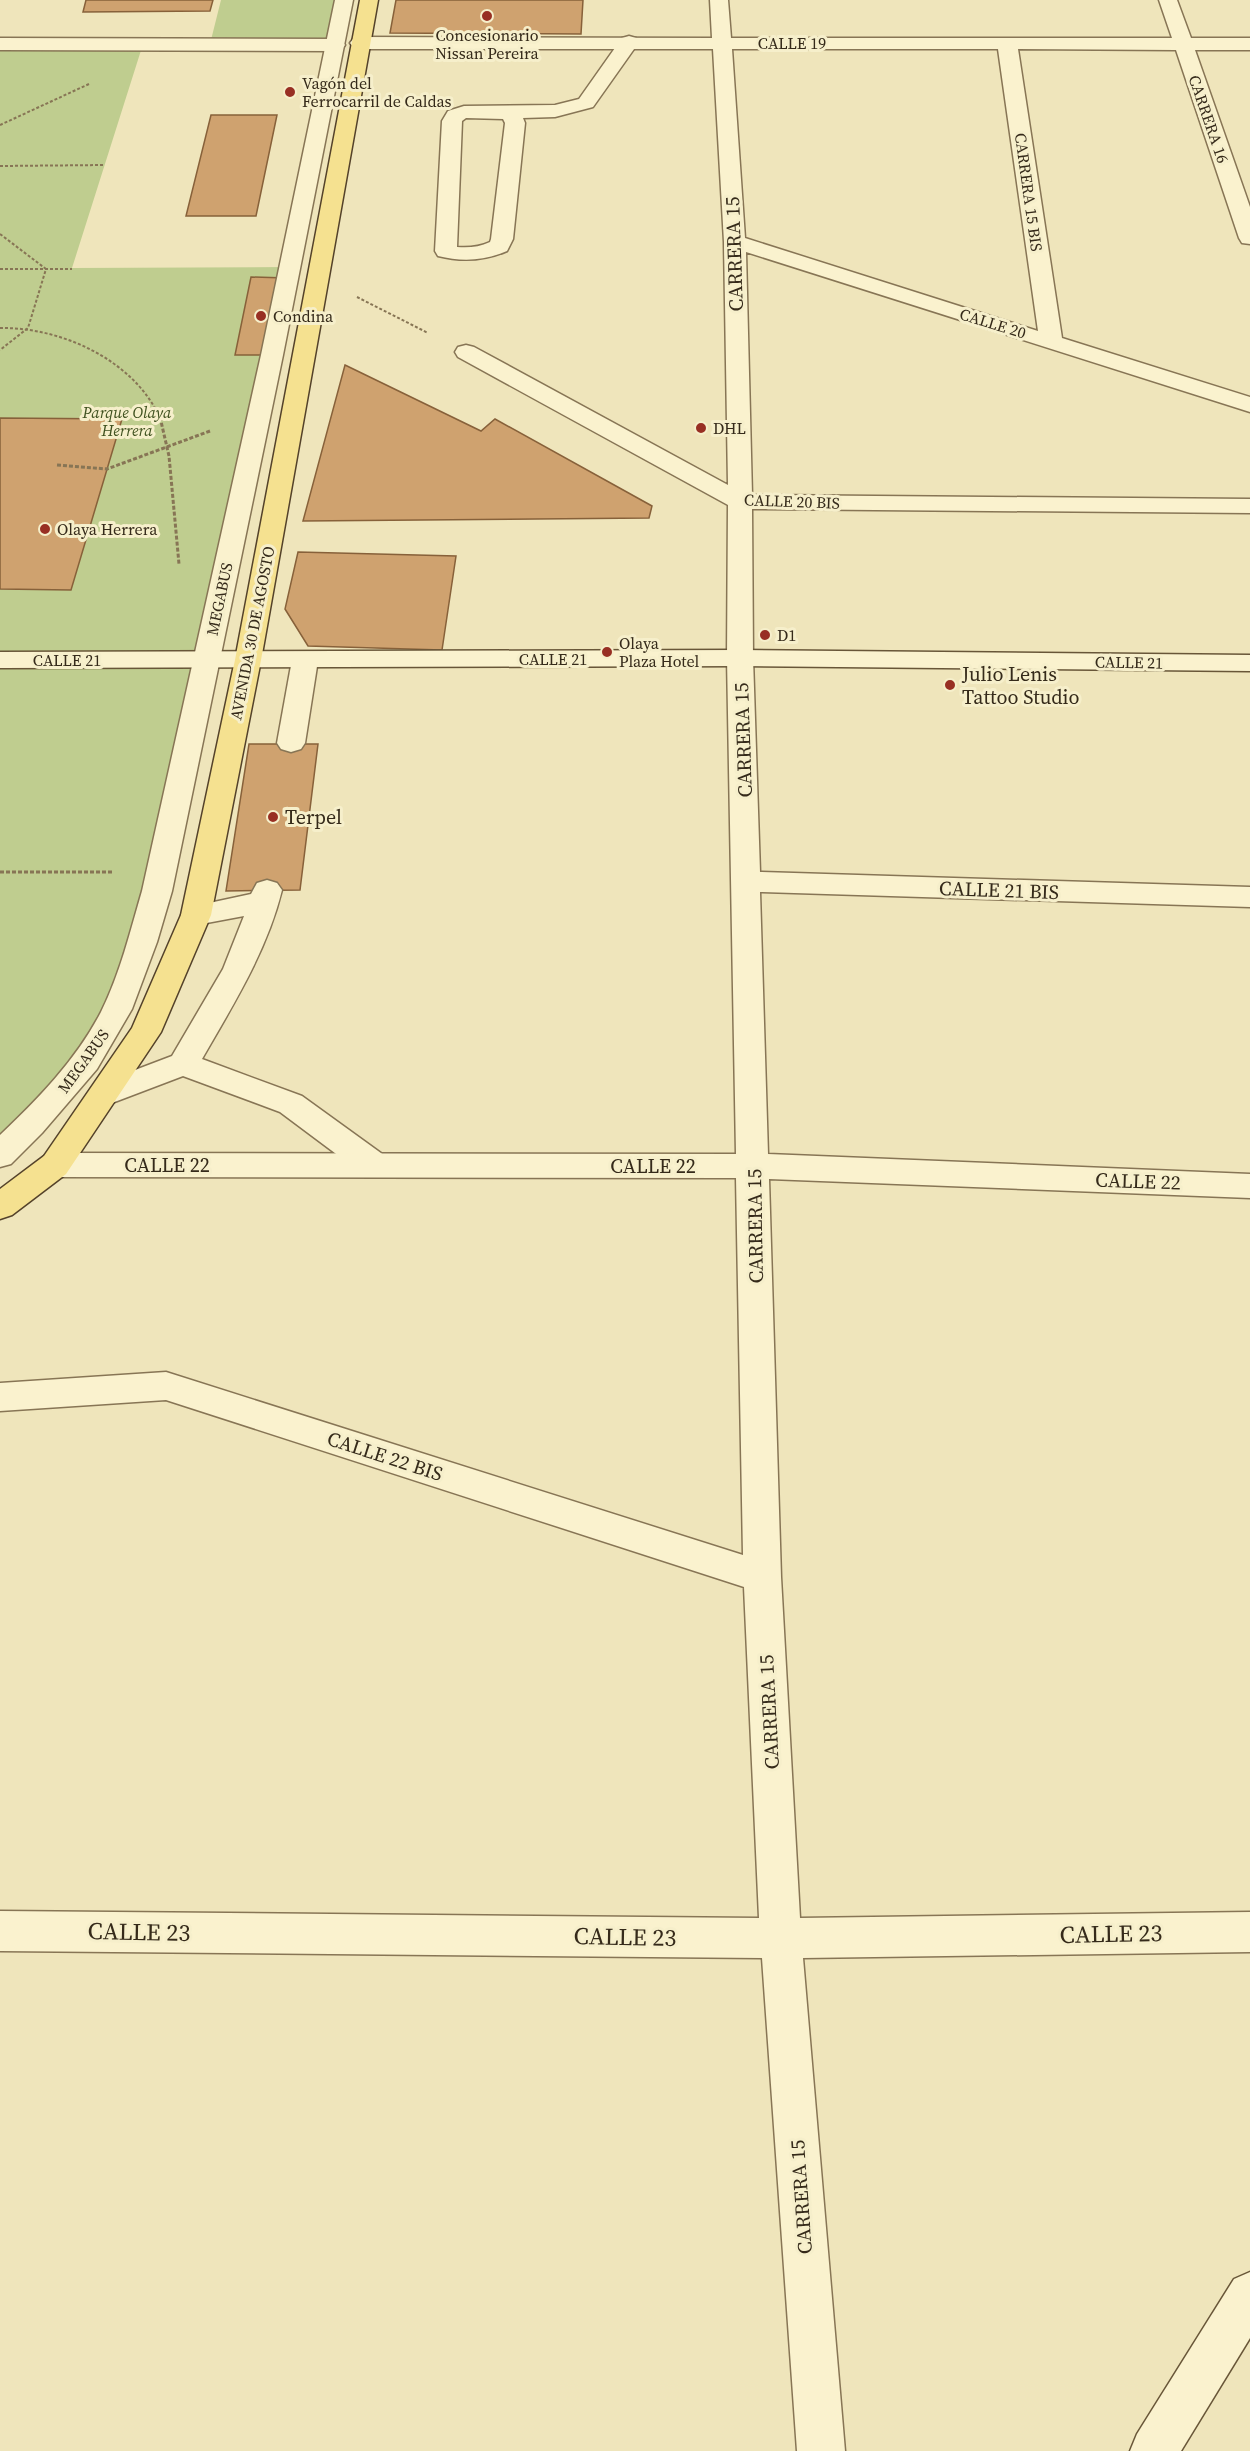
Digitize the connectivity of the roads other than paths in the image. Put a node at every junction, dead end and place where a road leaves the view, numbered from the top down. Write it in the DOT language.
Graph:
graph roads {
  1 [pos="344,0"];
  2 [pos="369,0"];
  3 [pos="719,0"];
  4 [pos="1168,0"];
  5 [pos="629,42"];
  6 [pos="360,43"];
  7 [pos="721,43"];
  8 [pos="0,44"];
  9 [pos="1007,44"];
  10 [pos="1183,44"];
  11 [pos="1250,44"];
  12 [pos="335,45"];
  13 [pos="511,113"];
  14 [pos="1248,225"];
  15 [pos="735,242"];
  16 [pos="1051,341"];
  17 [pos="466,352"];
  18 [pos="1250,405"];
  19 [pos="740,501"];
  20 [pos="1250,506"];
  21 [pos="740,658"];
  22 [pos="0,660"];
  23 [pos="206,660"];
  24 [pos="248,660"];
  25 [pos="305,660"];
  26 [pos="1250,663"];
  27 [pos="291,743"];
  28 [pos="747,882"];
  29 [pos="1250,897"];
  30 [pos="195,915"];
  31 [pos="183,1064"];
  32 [pos="104,1094"];
  33 [pos="0,1155"];
  34 [pos="55,1164"];
  35 [pos="374,1165"];
  36 [pos="753,1166"];
  37 [pos="1250,1186"];
  38 [pos="0,1206"];
  39 [pos="0,1397"];
  40 [pos="762,1577"];
  41 [pos="0,1931"];
  42 [pos="1250,1932"];
  43 [pos="782,1938"];
  44 [pos="1250,2295"];
  45 [pos="821,2451"];
  46 [pos="1154,2451"];
  1 -- 12 [label="street, MEGABUS"];
  2 -- 6 [label="main road, AVENIDA 30 DE AGOSTO"];
  3 -- 7 [label="street, CARRERA 15"];
  4 -- 10 [label="street, CARRERA 16"];
  5 -- 6 [label="street, CALLE 19"];
  5 -- 7 [label="street, CALLE 19"];
  5 -- 13 [label="street"];
  6 -- 12 [label="street, CALLE 19"];
  6 -- 24 [label="main road, AVENIDA 30 DE AGOSTO"];
  7 -- 9 [label="street, CALLE 19"];
  7 -- 15 [label="street, CARRERA 15"];
  8 -- 12 [label="street, CALLE 19"];
  9 -- 10 [label="street, CALLE 19"];
  9 -- 16 [label="street, CARRERA 15 BIS"];
  10 -- 11 [label="street, CALLE 19"];
  10 -- 14 [label="street, CARRERA 16"];
  12 -- 23 [label="street, MEGABUS"];
  13 -- 13 [label="street"];
  15 -- 16 [label="street, CALLE 20"];
  15 -- 19 [label="street, CARRERA 15"];
  16 -- 18 [label="street, CALLE 20"];
  17 -- 19 [label="street, CALLE 20 BIS"];
  19 -- 20 [label="street, CALLE 20 BIS"];
  19 -- 21 [label="street, CARRERA 15"];
  21 -- 25 [label="street, CALLE 21"];
  21 -- 26 [label="street, CALLE 21"];
  21 -- 28 [label="street, CARRERA 15"];
  22 -- 23 [label="street, CALLE 21"];
  23 -- 24 [label="street, CALLE 21"];
  23 -- 33 [label="street, MEGABUS"];
  24 -- 25 [label="street, CALLE 21"];
  24 -- 30 [label="main road, AVENIDA 30 DE AGOSTO"];
  25 -- 27 [label="street"];
  28 -- 29 [label="street, CALLE 21 BIS"];
  28 -- 36 [label="street, CARRERA 15"];
  30 -- 31 [label="street"];
  30 -- 32 [label="main road, AVENIDA 30 DE AGOSTO"];
  31 -- 32 [label="street"];
  31 -- 35 [label="street"];
  32 -- 34 [label="main road, AVENIDA 30 DE AGOSTO"];
  34 -- 35 [label="street, CALLE 22"];
  34 -- 38 [label="main road, AVENIDA 30 DE AGOSTO"];
  35 -- 36 [label="street, CALLE 22"];
  36 -- 37 [label="street, CALLE 22"];
  36 -- 40 [label="street, CARRERA 15"];
  39 -- 40 [label="street, CALLE 22 BIS"];
  40 -- 43 [label="street, CARRERA 15"];
  41 -- 43 [label="street, CALLE 23"];
  42 -- 43 [label="street, CALLE 23"];
  43 -- 45 [label="street, CARRERA 15"];
  44 -- 46 [label="street"];
}
